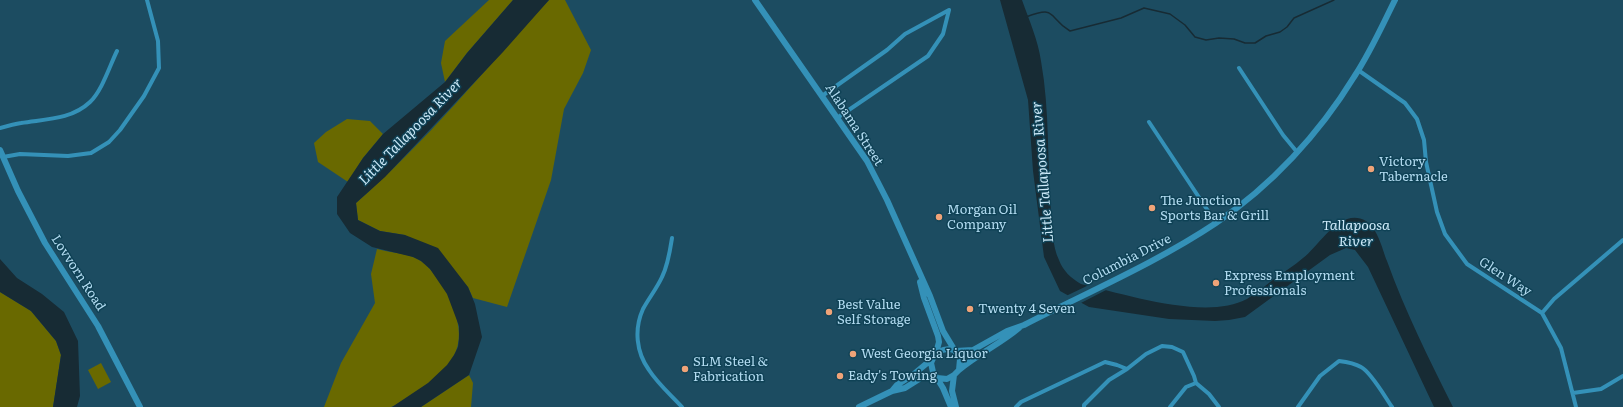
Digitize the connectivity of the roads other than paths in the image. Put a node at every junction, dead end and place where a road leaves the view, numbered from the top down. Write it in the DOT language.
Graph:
graph roads {
  1 [pos="147,0"];
  2 [pos="755,0"];
  3 [pos="1395,0"];
  4 [pos="117,51"];
  5 [pos="1239,68"];
  6 [pos="1358,70"];
  7 [pos="822,96"];
  8 [pos="837,118"];
  9 [pos="1149,122"];
  10 [pos="0,128"];
  11 [pos="0,150"];
  12 [pos="1297,152"];
  13 [pos="3,157"];
  14 [pos="1216,223"];
  15 [pos="672,238"];
  16 [pos="1623,240"];
  17 [pos="918,272"];
  18 [pos="1542,313"];
  19 [pos="1024,325"];
  20 [pos="955,350"];
  21 [pos="936,353"];
  22 [pos="932,359"];
  23 [pos="1127,369"];
  24 [pos="958,370"];
  25 [pos="954,375"];
  26 [pos="1623,376"];
  27 [pos="936,377"];
  28 [pos="1196,383"];
  29 [pos="892,391"];
  30 [pos="1573,393"];
  31 [pos="140,407"];
  32 [pos="682,407"];
  33 [pos="859,407"];
  34 [pos="951,407"];
  35 [pos="956,407"];
  36 [pos="1016,407"];
  37 [pos="1084,407"];
  38 [pos="1170,407"];
  39 [pos="1219,407"];
  40 [pos="1298,407"];
  41 [pos="1392,407"];
  42 [pos="1576,407"];
  1 -- 13 [label="street"];
  2 -- 7 [label="main road, Alabama Street"];
  3 -- 6 [label="main road, Columbia Drive"];
  4 -- 10 [label="street"];
  5 -- 12 [label="street"];
  6 -- 12 [label="main road, Columbia Drive"];
  6 -- 18 [label="street, Glen Way"];
  7 -- 8 [label="main road, Alabama Street"];
  7 -- 8 [label="street"];
  8 -- 17 [label="main road, Alabama Street"];
  9 -- 14 [label="street"];
  11 -- 13 [label="main road, Lovvorn Road"];
  12 -- 14 [label="main road, Columbia Drive"];
  13 -- 31 [label="main road, Lovvorn Road"];
  14 -- 19 [label="main road, Columbia Drive"];
  15 -- 32 [label="street"];
  16 -- 18 [label="street"];
  17 -- 20 [label="main road, Alabama Street"];
  17 -- 21 [label="main road, Alabama Street"];
  18 -- 30 [label="street, Glen Way"];
  19 -- 20 [label="main road, Columbia Drive"];
  19 -- 24 [label="main road, Columbia Drive"];
  20 -- 21 [label="main road"];
  20 -- 24 [label="main road"];
  21 -- 22 [label="main road"];
  22 -- 27 [label="main road"];
  22 -- 29 [label="main road"];
  23 -- 28 [label="street"];
  23 -- 36 [label="street"];
  23 -- 37 [label="street"];
  24 -- 25 [label="main road"];
  25 -- 27 [label="main road"];
  25 -- 35 [label="main road"];
  26 -- 30 [label="street"];
  27 -- 29 [label="main road"];
  27 -- 34 [label="main road"];
  28 -- 38 [label="street"];
  28 -- 39 [label="street"];
  29 -- 33 [label="main road"];
  30 -- 42 [label="street, Glen Way"];
  40 -- 41 [label="street"];
}
